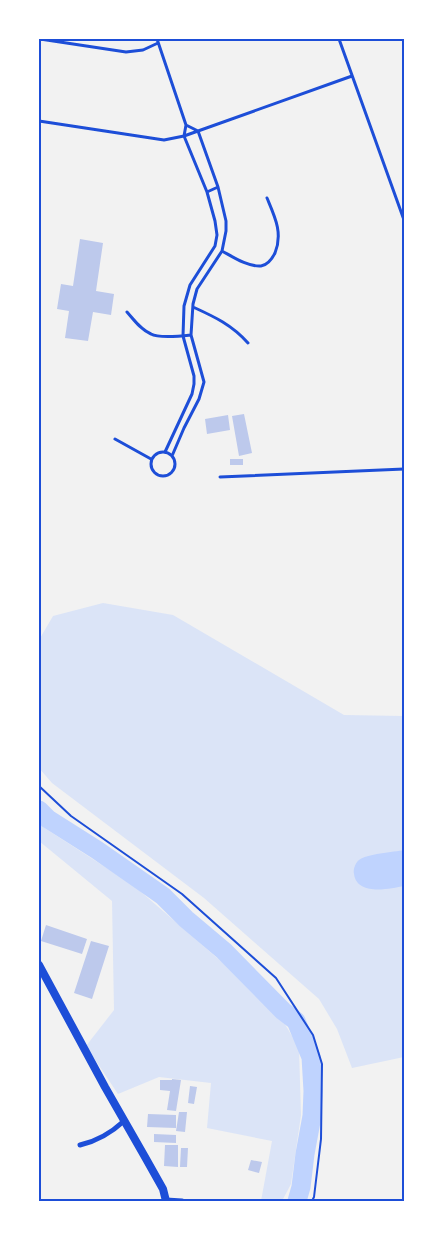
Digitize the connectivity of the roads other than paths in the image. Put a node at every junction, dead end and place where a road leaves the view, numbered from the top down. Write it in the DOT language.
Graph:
graph roads {
  1 [pos="40,39"];
  2 [pos="339,39"];
  3 [pos="157,41"];
  4 [pos="352,76"];
  5 [pos="39,121"];
  6 [pos="186,125"];
  7 [pos="198,131"];
  8 [pos="184,136"];
  9 [pos="218,186"];
  10 [pos="207,192"];
  11 [pos="266,198"];
  12 [pos="404,220"];
  13 [pos="222,251"];
  14 [pos="193,308"];
  15 [pos="127,312"];
  16 [pos="183,336"];
  17 [pos="191,336"];
  18 [pos="248,343"];
  19 [pos="115,439"];
  20 [pos="165,452"];
  21 [pos="172,456"];
  22 [pos="151,459"];
  23 [pos="404,469"];
  24 [pos="220,477"];
  25 [pos="39,965"];
  26 [pos="41,974"];
  27 [pos="124,1121"];
  28 [pos="80,1145"];
  29 [pos="166,1201"];
  30 [pos="182,1201"];
  1 -- 3 [label="lane"];
  2 -- 4 [label="lane"];
  3 -- 6 [label="lane"];
  4 -- 7 [label="lane"];
  4 -- 12 [label="lane"];
  5 -- 8 [label="lane"];
  6 -- 7 [label="lane"];
  6 -- 8 [label="lane"];
  7 -- 8 [label="lane"];
  7 -- 9 [label="lane"];
  8 -- 10 [label="lane"];
  9 -- 10 [label="lane"];
  9 -- 13 [label="lane"];
  10 -- 16 [label="lane"];
  11 -- 13 [label="lane"];
  13 -- 14 [label="lane"];
  14 -- 17 [label="lane"];
  14 -- 18 [label="lane"];
  15 -- 16 [label="lane"];
  16 -- 17 [label="lane"];
  16 -- 20 [label="lane"];
  17 -- 21 [label="lane"];
  19 -- 22 [label="lane"];
  20 -- 21 [label="lane"];
  20 -- 22 [label="lane"];
  21 -- 22 [label="lane"];
  23 -- 24 [label="lane"];
  25 -- 26 [label="street"];
  26 -- 27 [label="street"];
  27 -- 28 [label="street"];
  27 -- 29 [label="street"];
  29 -- 30 [label="street"];
}
